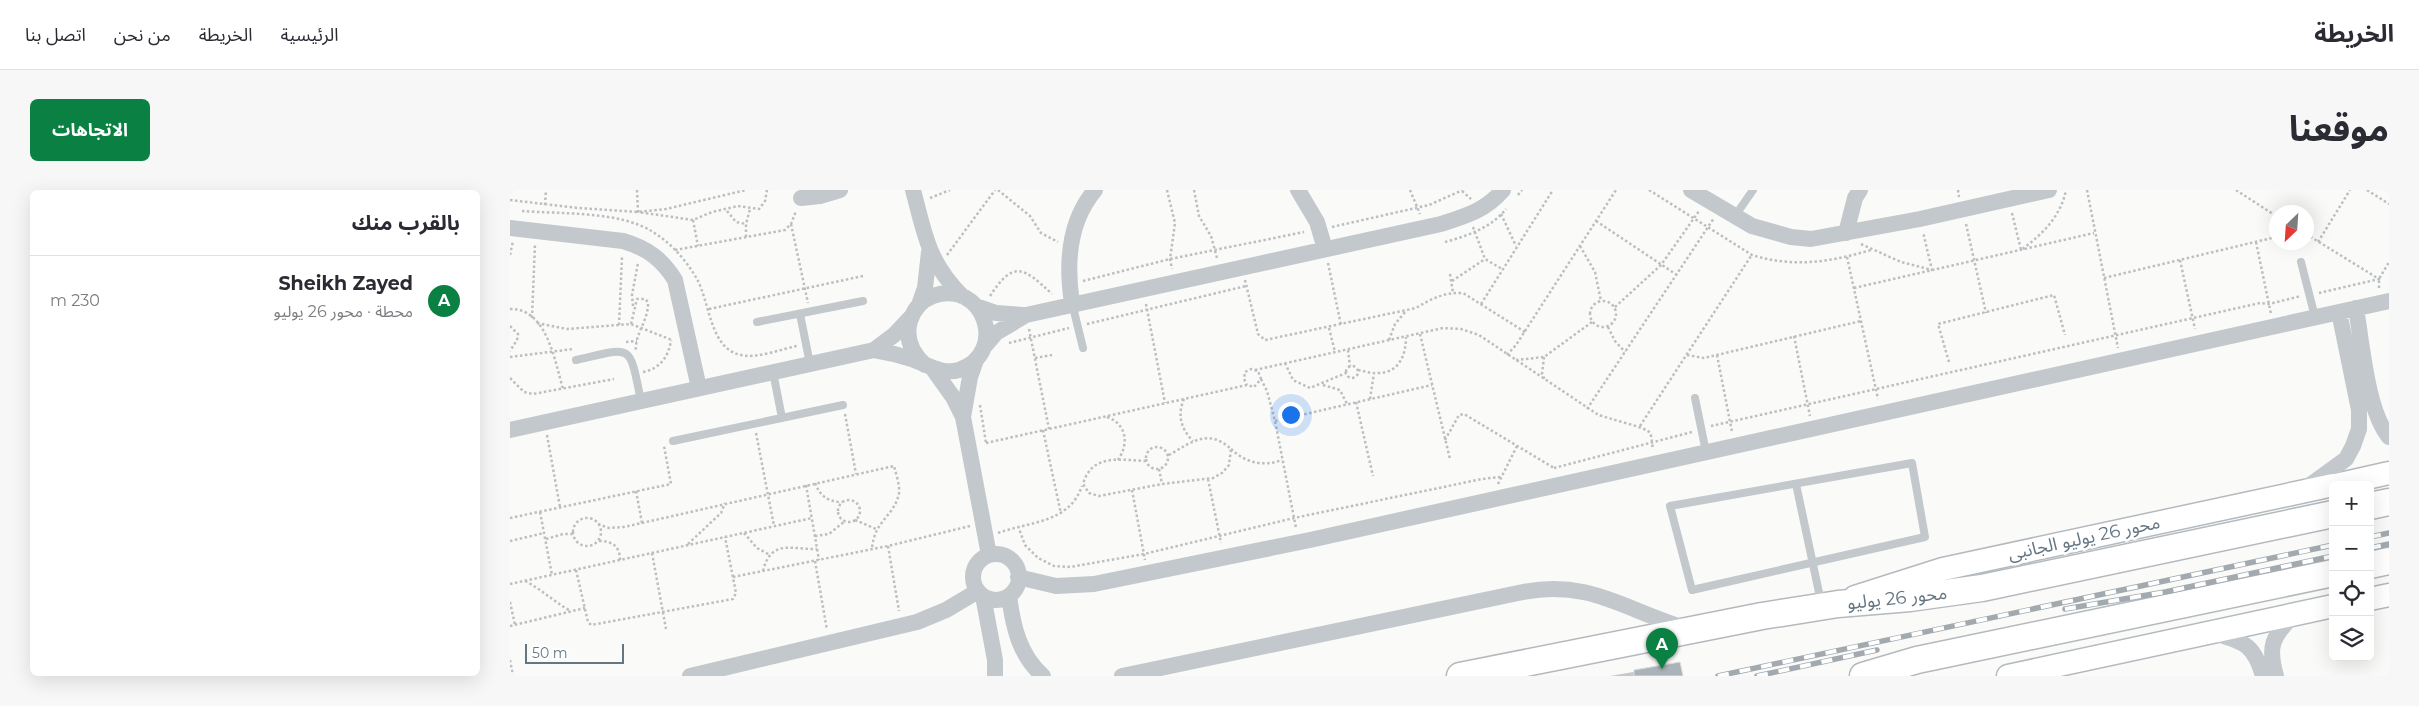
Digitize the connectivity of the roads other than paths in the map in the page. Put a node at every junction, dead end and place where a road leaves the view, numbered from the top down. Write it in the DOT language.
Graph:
graph roads {
  1 [pos="840,190"];
  2 [pos="1095,190"];
  3 [pos="1298,190"];
  4 [pos="1691,190"];
  5 [pos="1753,190"];
  6 [pos="1860,190"];
  7 [pos="2049,190"];
  8 [pos="915,196"];
  9 [pos="1498,196"];
  10 [pos="801,198"];
  11 [pos="1721,209"];
  12 [pos="510,228"];
  13 [pos="1846,233"];
  14 [pos="1325,249"];
  15 [pos="930,252"];
  16 [pos="2301,262"];
  17 [pos="962,296"];
  18 [pos="863,301"];
  19 [pos="2385,302"];
  20 [pos="1068,304"];
  21 [pos="979,307"];
  22 [pos="2356,308"];
  23 [pos="915,311"];
  24 [pos="2338,312"];
  25 [pos="800,314"];
  26 [pos="1026,315"];
  27 [pos="2315,317"];
  28 [pos="757,322"];
  29 [pos="2361,338"];
  30 [pos="2345,341"];
  31 [pos="1083,348"];
  32 [pos="874,350"];
  33 [pos="980,353"];
  34 [pos="576,360"];
  35 [pos="810,364"];
  36 [pos="929,367"];
  37 [pos="773,372"];
  38 [pos="699,388"];
  39 [pos="1694,398"];
  40 [pos="640,401"];
  41 [pos="843,405"];
  42 [pos="963,417"];
  43 [pos="782,418"];
  44 [pos="511,428"];
  45 [pos="2359,429"];
  46 [pos="2385,431"];
  47 [pos="673,441"];
  48 [pos="1706,452"];
  49 [pos="2389,473"];
  50 [pos="2352,481"];
  51 [pos="1796,484"];
  52 [pos="2329,486"];
  53 [pos="2302,492"];
  54 [pos="2389,502"];
  55 [pos="2374,505"];
  56 [pos="2329,515"];
  57 [pos="989,555"];
  58 [pos="2389,561"];
  59 [pos="1813,562"];
  60 [pos="2374,564"];
  61 [pos="2329,574"];
  62 [pos="1018,577"];
  63 [pos="980,593"];
  64 [pos="2389,595"];
  65 [pos="1009,596"];
  66 [pos="2374,598"];
  67 [pos="1830,605"];
  68 [pos="2329,607"];
  69 [pos="2294,614"];
  70 [pos="1687,629"];
  71 [pos="2214,632"];
  72 [pos="690,676"];
  73 [pos="995,676"];
  74 [pos="1043,676"];
  75 [pos="1122,676"];
  76 [pos="1460,676"];
  77 [pos="1863,676"];
  78 [pos="2008,676"];
  79 [pos="2262,676"];
  80 [pos="2276,676"];
  1 -- 10 [label="street"];
  2 -- 20 [label="street"];
  3 -- 14 [label="street"];
  4 -- 11 [label="street"];
  5 -- 11 [label="lane"];
  6 -- 13 [label="street"];
  7 -- 13 [label="street"];
  8 -- 15 [label="street"];
  9 -- 14 [label="street"];
  11 -- 13 [label="street"];
  12 -- 38 [label="street"];
  14 -- 20 [label="street"];
  15 -- 17 [label="street"];
  15 -- 23 [label="street"];
  16 -- 27 [label="lane"];
  17 -- 21 [label="street"];
  17 -- 23 [label="street"];
  18 -- 25 [label="lane"];
  19 -- 22 [label="street"];
  20 -- 26 [label="street"];
  20 -- 31 [label="lane"];
  21 -- 26 [label="street"];
  21 -- 33 [label="street"];
  22 -- 24 [label="street"];
  22 -- 29 [label="street"];
  23 -- 32 [label="street"];
  23 -- 36 [label="street"];
  24 -- 27 [label="street"];
  24 -- 30 [label="street"];
  25 -- 28 [label="lane"];
  25 -- 35 [label="lane"];
  26 -- 33 [label="street"];
  27 -- 48 [label="street"];
  29 -- 30 [label="street"];
  29 -- 46 [label="street"];
  30 -- 45 [label="street"];
  32 -- 35 [label="street"];
  32 -- 36 [label="street"];
  33 -- 36 [label="street"];
  33 -- 42 [label="street"];
  34 -- 40 [label="lane"];
  35 -- 37 [label="street"];
  36 -- 42 [label="street"];
  37 -- 38 [label="street"];
  37 -- 43 [label="lane"];
  38 -- 40 [label="street"];
  39 -- 48 [label="lane"];
  40 -- 44 [label="street"];
  41 -- 43 [label="lane"];
  42 -- 57 [label="street"];
  43 -- 47 [label="lane"];
  45 -- 46 [label="street"];
  45 -- 53 [label="street"];
  48 -- 62 [label="street"];
  49 -- 50 [label="main road, محور 26 يوليو الجانبى"];
  51 -- 59 [label="lane"];
  51 -- 59 [label="lane"];
  51 -- 59 [label="lane"];
  52 -- 53 [label="main road, محور 26 يوليو الجانبى"];
  53 -- 67 [label="main road, محور 26 يوليو الجانبى"];
  54 -- 55 [label="highway"];
  56 -- 67 [label="highway, محور 26 يوليو"];
  57 -- 62 [label="street"];
  57 -- 63 [label="street"];
  58 -- 60 [label="highway"];
  59 -- 67 [label="lane"];
  61 -- 77 [label="highway"];
  62 -- 65 [label="street"];
  63 -- 65 [label="street"];
  63 -- 72 [label="street"];
  63 -- 73 [label="street"];
  64 -- 66 [label="main road"];
  65 -- 74 [label="street"];
  67 -- 70 [label="highway, محور 26 يوليو"];
  68 -- 69 [label="main road"];
  69 -- 71 [label="main road"];
  69 -- 80 [label="street"];
  70 -- 75 [label="street"];
  70 -- 76 [label="highway, محور 26 يوليو"];
  71 -- 78 [label="main road"];
  71 -- 79 [label="street"];
}
